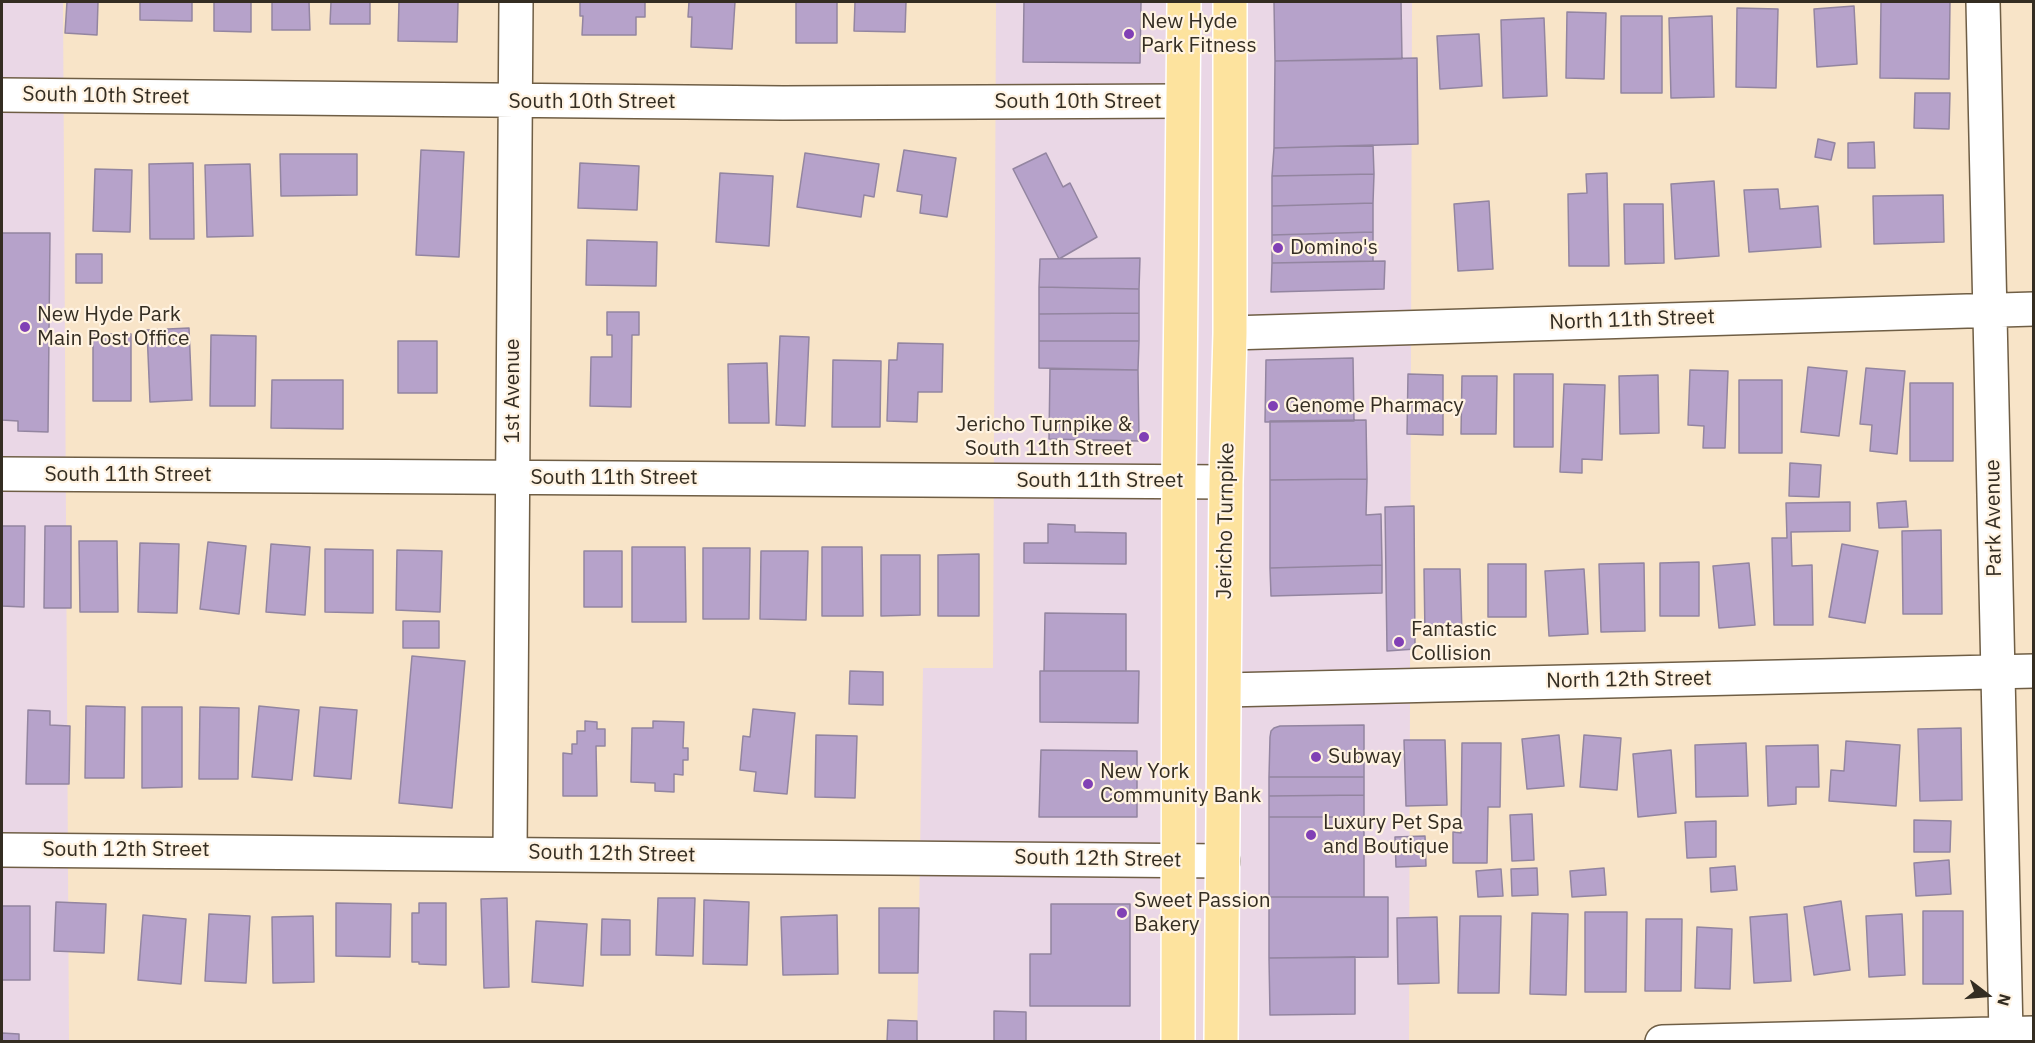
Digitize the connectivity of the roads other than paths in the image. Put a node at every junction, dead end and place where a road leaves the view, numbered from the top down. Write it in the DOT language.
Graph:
graph roads {
  1 [pos="516,2"];
  2 [pos="1184,2"];
  3 [pos="1230,2"];
  4 [pos="1983,2"];
  5 [pos="2,95"];
  6 [pos="515,101"];
  7 [pos="1182,101"];
  8 [pos="2034,309"];
  9 [pos="1990,310"];
  10 [pos="1230,333"];
  11 [pos="2,474"];
  12 [pos="513,477"];
  13 [pos="1179,481"];
  14 [pos="1226,482"];
  15 [pos="1180,580"];
  16 [pos="2034,670"];
  17 [pos="1998,671"];
  18 [pos="1225,690"];
  19 [pos="2,850"];
  20 [pos="510,853"];
  21 [pos="1179,861"];
  22 [pos="1223,861"];
  23 [pos="2020,1034"];
  24 [pos="1954,1038"];
  25 [pos="1178,1041"];
  26 [pos="1221,1041"];
  27 [pos="1662,1041"];
  1 -- 6 [label="street, 1st Avenue"];
  2 -- 7 [label="main road"];
  3 -- 10 [label="main road, Jericho Turnpike"];
  4 -- 9 [label="street, Park Avenue"];
  5 -- 6 [label="street, South 10th Street"];
  6 -- 7 [label="street, South 10th Street"];
  6 -- 12 [label="street, 1st Avenue"];
  7 -- 13 [label="main road"];
  8 -- 9 [label="street, North 11th Street"];
  9 -- 10 [label="street, North 11th Street"];
  9 -- 17 [label="street, Park Avenue"];
  10 -- 14 [label="main road, Jericho Turnpike"];
  11 -- 12 [label="street, South 11th Street"];
  12 -- 13 [label="street, South 11th Street"];
  12 -- 20 [label="street, 1st Avenue"];
  13 -- 14 [label="street, South 11th Street"];
  13 -- 15 [label="main road"];
  14 -- 18 [label="main road, Jericho Turnpike"];
  15 -- 18 [label="main road"];
  15 -- 21 [label="main road"];
  16 -- 17 [label="street, North 12th Street"];
  17 -- 18 [label="street, North 12th Street"];
  17 -- 23 [label="street, Park Avenue"];
  18 -- 22 [label="main road, Jericho Turnpike"];
  19 -- 20 [label="street, South 12th Street"];
  20 -- 21 [label="street, South 12th Street"];
  21 -- 22 [label="street, South 12th Street"];
  21 -- 25 [label="main road"];
  22 -- 26 [label="main road, Jericho Turnpike"];
  23 -- 24 [label="street"];
  24 -- 27 [label="street"];
}
